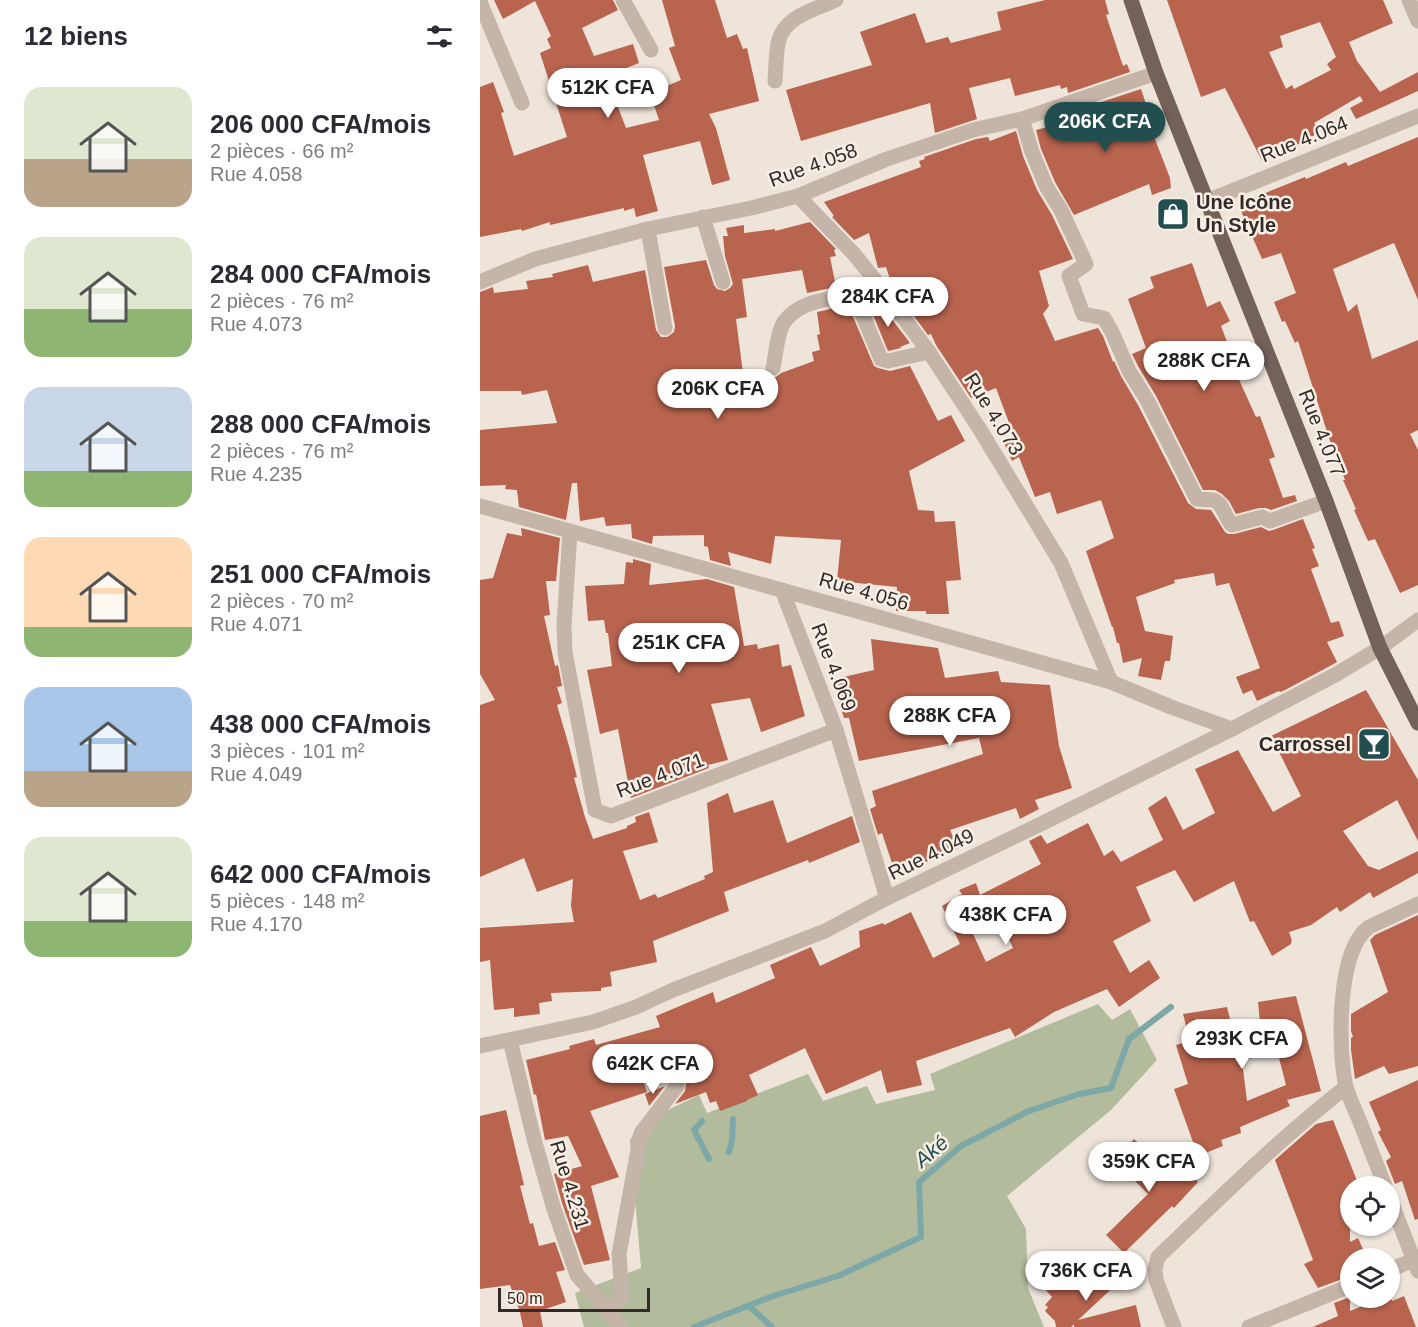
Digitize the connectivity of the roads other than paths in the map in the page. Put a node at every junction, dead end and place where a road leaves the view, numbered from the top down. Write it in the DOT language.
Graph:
graph roads {
  1 [pos="623,0"];
  2 [pos="836,0"];
  3 [pos="1131,0"];
  4 [pos="1409,0"];
  5 [pos="480,2"];
  6 [pos="1418,21"];
  7 [pos="651,50"];
  8 [pos="1156,73"];
  9 [pos="775,81"];
  10 [pos="522,103"];
  11 [pos="1418,116"];
  12 [pos="1022,118"];
  13 [pos="798,196"];
  14 [pos="1206,201"];
  15 [pos="703,217"];
  16 [pos="648,229"];
  17 [pos="480,282"];
  18 [pos="723,282"];
  19 [pos="879,285"];
  20 [pos="854,294"];
  21 [pos="665,328"];
  22 [pos="929,352"];
  23 [pos="773,368"];
  24 [pos="1326,501"];
  25 [pos="480,506"];
  26 [pos="570,531"];
  27 [pos="782,590"];
  28 [pos="1418,620"];
  29 [pos="1380,648"];
  30 [pos="1111,682"];
  31 [pos="1418,723"];
  32 [pos="1232,729"];
  33 [pos="836,730"];
  34 [pos="887,898"];
  35 [pos="1418,904"];
  36 [pos="510,1040"];
  37 [pos="480,1046"];
  38 [pos="676,1086"];
  39 [pos="1346,1087"];
  40 [pos="1381,1176"];
  41 [pos="1400,1224"];
  42 [pos="1416,1265"];
  43 [pos="1400,1268"];
  44 [pos="1340,1290"];
  45 [pos="610,1313"];
  46 [pos="620,1327"];
  47 [pos="1174,1327"];
  48 [pos="1249,1327"];
  1 -- 7 [label="street"];
  2 -- 9 [label="street"];
  3 -- 8 [label="main road, Rue 4.077"];
  4 -- 6 [label="street"];
  5 -- 10 [label="street"];
  8 -- 12 [label="street, Rue 4.058"];
  8 -- 14 [label="main road, Rue 4.077"];
  11 -- 14 [label="street, Rue 4.064"];
  12 -- 13 [label="street, Rue 4.058"];
  12 -- 24 [label="street"];
  13 -- 15 [label="street, Rue 4.058"];
  13 -- 19 [label="street, Rue 4.073"];
  14 -- 24 [label="main road, Rue 4.077"];
  15 -- 16 [label="street, Rue 4.058"];
  15 -- 18 [label="street"];
  16 -- 17 [label="street, Rue 4.058"];
  16 -- 21 [label="street"];
  19 -- 20 [label="street"];
  19 -- 22 [label="street, Rue 4.073"];
  20 -- 22 [label="street"];
  20 -- 23 [label="street"];
  22 -- 30 [label="street, Rue 4.073"];
  24 -- 29 [label="main road, Rue 4.077"];
  25 -- 26 [label="street, Rue 4.056"];
  26 -- 27 [label="street, Rue 4.056"];
  26 -- 33 [label="street, Rue 4.071"];
  27 -- 30 [label="street, Rue 4.056"];
  27 -- 33 [label="street, Rue 4.069"];
  28 -- 29 [label="street, Rue 4.049"];
  29 -- 31 [label="main road, Rue 4.077"];
  29 -- 32 [label="street, Rue 4.049"];
  30 -- 32 [label="street, Rue 4.056"];
  32 -- 34 [label="street, Rue 4.049"];
  33 -- 34 [label="street, Rue 4.069"];
  34 -- 36 [label="street, Rue 4.049"];
  35 -- 39 [label="street"];
  36 -- 37 [label="street, Rue 4.049"];
  36 -- 45 [label="street, Rue 4.231"];
  38 -- 45 [label="street"];
  39 -- 40 [label="street"];
  39 -- 47 [label="street"];
  41 -- 42 [label="street"];
  42 -- 43 [label="street"];
  44 -- 48 [label="street"];
  45 -- 46 [label="street, Rue 4.231"];
}
